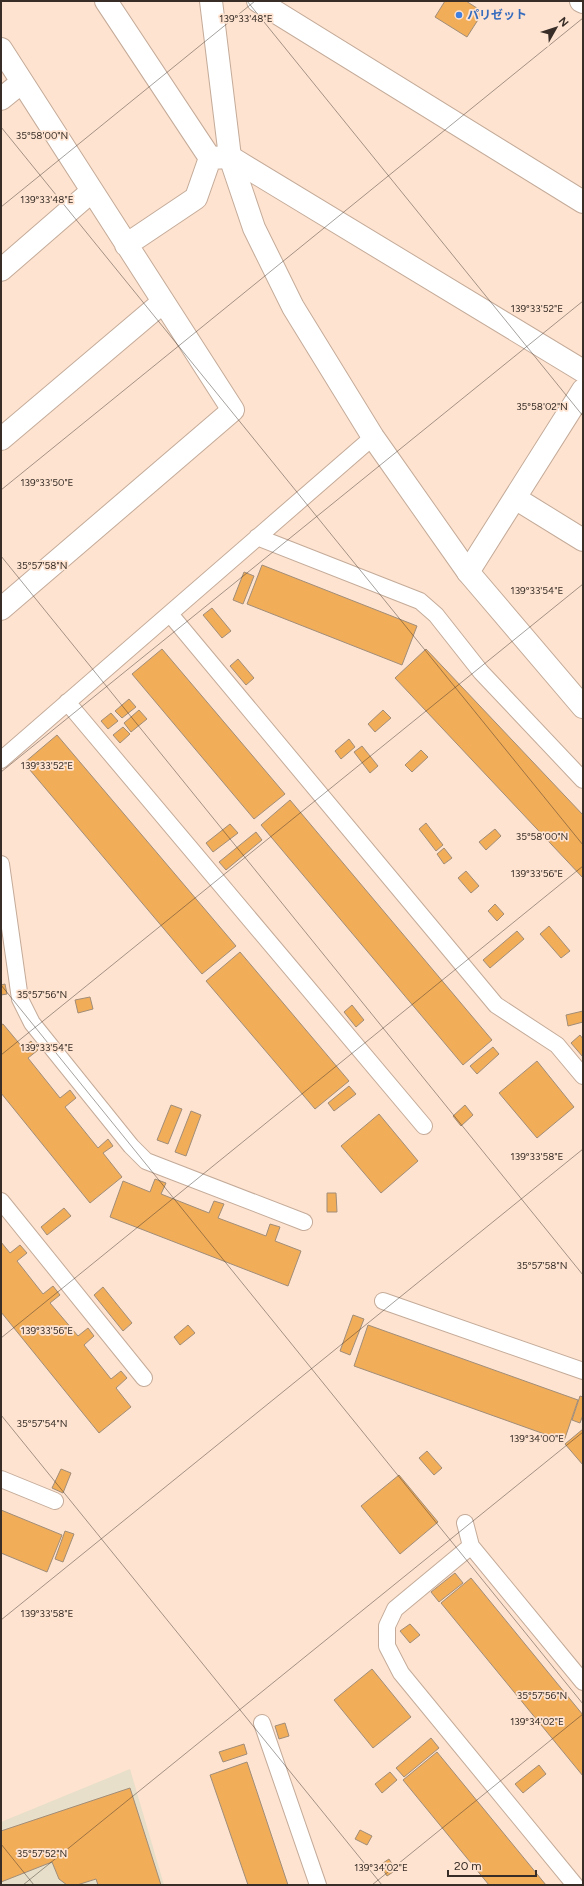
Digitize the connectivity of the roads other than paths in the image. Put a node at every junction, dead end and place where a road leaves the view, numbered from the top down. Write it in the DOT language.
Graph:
graph roads {
  1 [pos="106,1"];
  2 [pos="211,1"];
  3 [pos="258,1"];
  4 [pos="1,49"];
  5 [pos="22,82"];
  6 [pos="1,99"];
  7 [pos="220,157"];
  8 [pos="92,191"];
  9 [pos="583,202"];
  10 [pos="126,245"];
  11 [pos="1,270"];
  12 [pos="163,302"];
  13 [pos="583,371"];
  14 [pos="583,390"];
  15 [pos="373,437"];
  16 [pos="1,439"];
  17 [pos="515,498"];
  18 [pos="257,537"];
  19 [pos="583,540"];
  20 [pos="468,572"];
  21 [pos="1,610"];
  22 [pos="170,614"];
  23 [pos="67,702"];
  24 [pos="583,706"];
  25 [pos="1,760"];
  26 [pos="583,780"];
  27 [pos="1,864"];
  28 [pos="583,1076"];
  29 [pos="424,1126"];
  30 [pos="1,1201"];
  31 [pos="304,1222"];
  32 [pos="383,1301"];
  33 [pos="583,1371"];
  34 [pos="144,1378"];
  35 [pos="1,1480"];
  36 [pos="55,1501"];
  37 [pos="465,1523"];
  38 [pos="472,1546"];
  39 [pos="583,1682"];
  40 [pos="262,1723"];
  41 [pos="318,1885"];
  42 [pos="575,1885"];
  1 -- 7 [label="street"];
  2 -- 7 [label="street"];
  3 -- 9 [label="street"];
  4 -- 5 [label="street"];
  5 -- 6 [label="street"];
  5 -- 8 [label="street"];
  7 -- 10 [label="street"];
  7 -- 13 [label="street"];
  7 -- 15 [label="street"];
  8 -- 10 [label="street"];
  8 -- 11 [label="street"];
  10 -- 12 [label="street"];
  12 -- 16 [label="street"];
  12 -- 21 [label="street"];
  14 -- 17 [label="street"];
  15 -- 18 [label="lane"];
  15 -- 20 [label="street"];
  17 -- 19 [label="street"];
  17 -- 20 [label="street"];
  18 -- 22 [label="lane"];
  18 -- 26 [label="lane"];
  20 -- 24 [label="street"];
  22 -- 23 [label="lane"];
  22 -- 28 [label="lane"];
  23 -- 25 [label="lane"];
  23 -- 29 [label="lane"];
  27 -- 31 [label="lane"];
  30 -- 34 [label="lane"];
  32 -- 33 [label="lane"];
  35 -- 36 [label="lane"];
  37 -- 38 [label="lane"];
  38 -- 39 [label="lane"];
  38 -- 42 [label="lane"];
  40 -- 41 [label="lane"];
}
